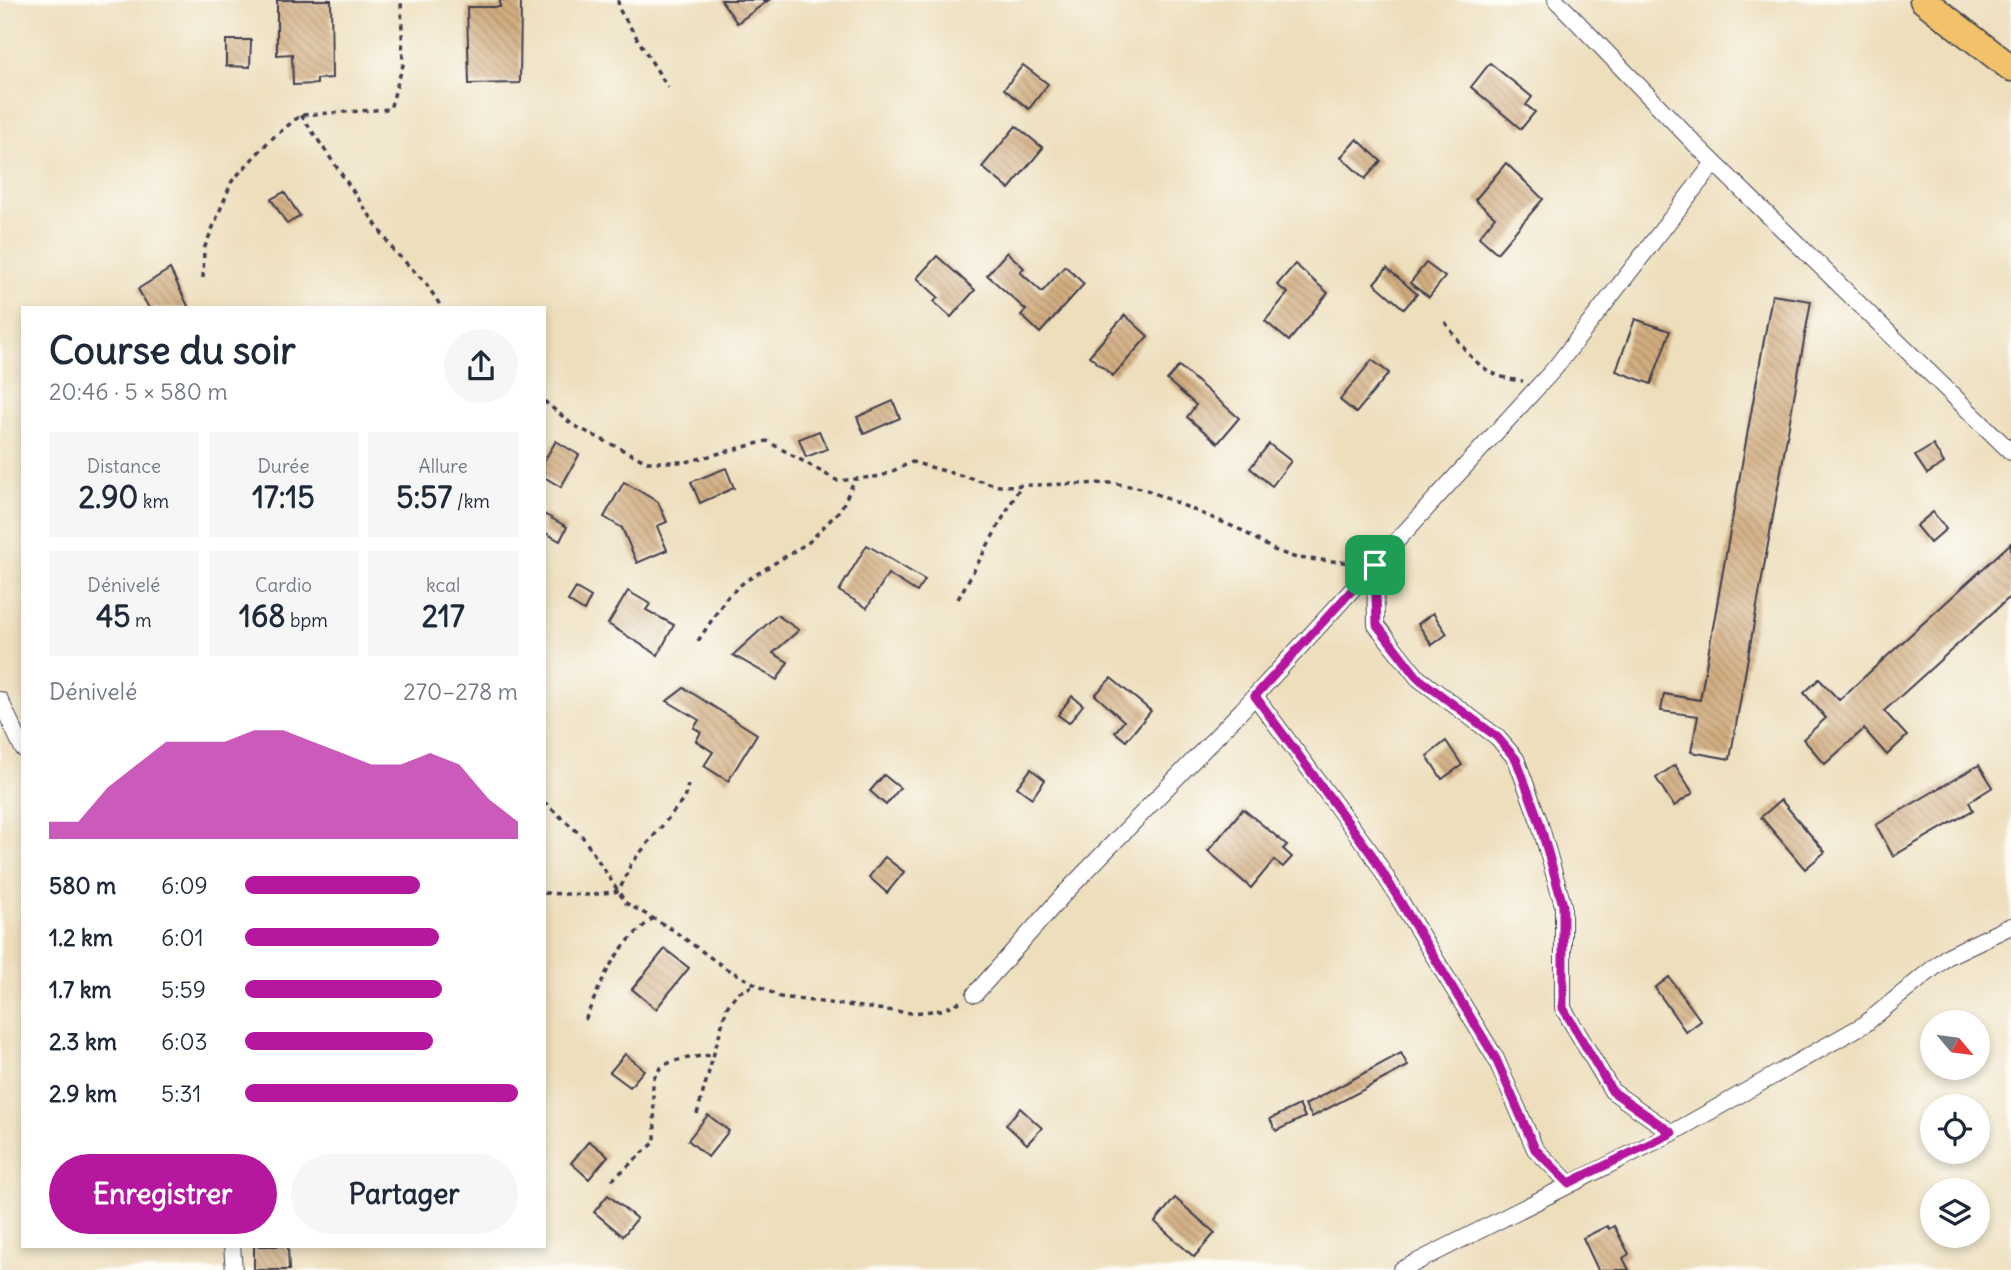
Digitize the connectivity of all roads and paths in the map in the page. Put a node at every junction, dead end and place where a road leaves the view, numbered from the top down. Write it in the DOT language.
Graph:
graph roads {
  1 [pos="401,0"];
  2 [pos="618,0"];
  3 [pos="1556,0"];
  4 [pos="1923,0"];
  5 [pos="2011,68"];
  6 [pos="668,88"];
  7 [pos="302,114"];
  8 [pos="1714,163"];
  9 [pos="203,278"];
  10 [pos="441,306"];
  11 [pos="1445,322"];
  12 [pos="1543,382"];
  13 [pos="546,403"];
  14 [pos="2011,452"];
  15 [pos="855,479"];
  16 [pos="1020,487"];
  17 [pos="1375,565"];
  18 [pos="958,599"];
  19 [pos="698,641"];
  20 [pos="1255,696"];
  21 [pos="0,700"];
  22 [pos="21,745"];
  23 [pos="688,785"];
  24 [pos="546,805"];
  25 [pos="618,891"];
  26 [pos="546,893"];
  27 [pos="652,919"];
  28 [pos="2011,926"];
  29 [pos="755,985"];
  30 [pos="975,994"];
  31 [pos="585,1020"];
  32 [pos="713,1055"];
  33 [pos="697,1114"];
  34 [pos="1672,1133"];
  35 [pos="612,1180"];
  36 [pos="1569,1183"];
  37 [pos="232,1248"];
  38 [pos="234,1270"];
  39 [pos="1401,1270"];
  1 -- 7 [label="path"];
  2 -- 6 [label="path"];
  3 -- 8 [label="street"];
  4 -- 5 [label="highway"];
  7 -- 9 [label="path"];
  7 -- 10 [label="path"];
  8 -- 12 [label="street"];
  8 -- 14 [label="street"];
  11 -- 12 [label="path"];
  12 -- 17 [label="street"];
  13 -- 15 [label="path"];
  15 -- 16 [label="path"];
  15 -- 19 [label="path"];
  16 -- 17 [label="path"];
  16 -- 18 [label="path"];
  17 -- 20 [label="street"];
  17 -- 34 [label="street"];
  20 -- 30 [label="street"];
  20 -- 36 [label="street"];
  21 -- 22 [label="street"];
  23 -- 25 [label="path"];
  24 -- 25 [label="path"];
  25 -- 26 [label="path"];
  25 -- 27 [label="path"];
  27 -- 29 [label="path"];
  27 -- 31 [label="path"];
  28 -- 34 [label="street"];
  29 -- 30 [label="path"];
  29 -- 32 [label="path"];
  32 -- 33 [label="path"];
  32 -- 35 [label="path"];
  34 -- 36 [label="street"];
  36 -- 39 [label="street"];
  37 -- 38 [label="street"];
}
